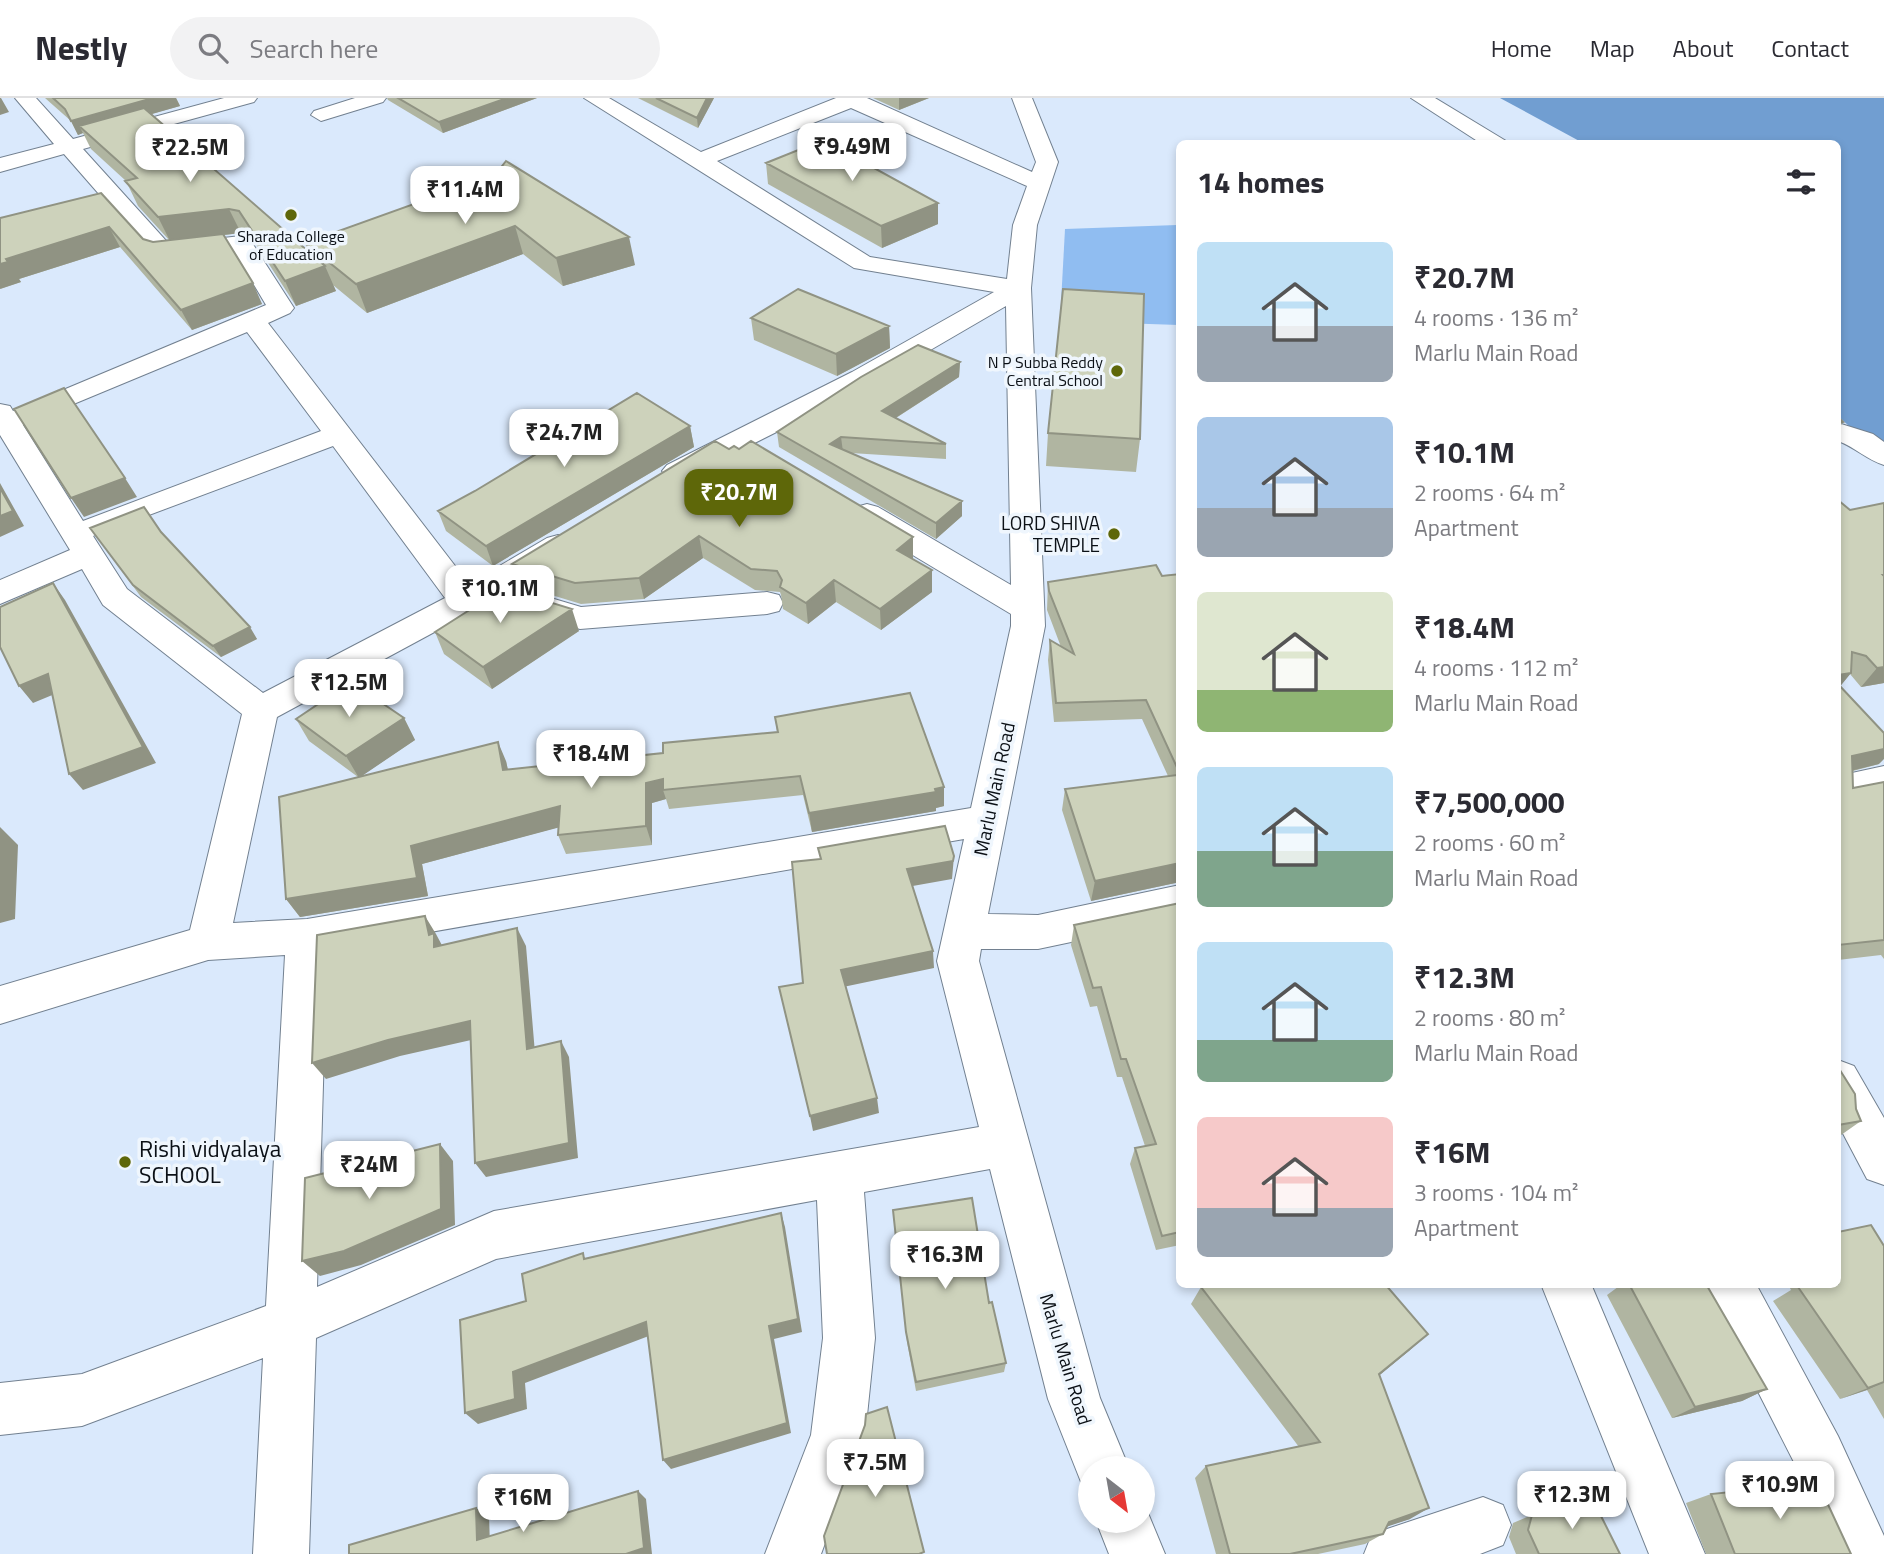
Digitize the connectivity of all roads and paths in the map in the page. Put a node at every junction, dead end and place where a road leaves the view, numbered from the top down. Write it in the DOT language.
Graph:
graph roads {
  1 [pos="25,98"];
  2 [pos="247,98"];
  3 [pos="376,98"];
  4 [pos="594,98"];
  5 [pos="1022,98"];
  6 [pos="1421,98"];
  7 [pos="851,99"];
  8 [pos="321,115"];
  9 [pos="1492,140"];
  10 [pos="68,146"];
  11 [pos="699,160"];
  12 [pos="0,165"];
  13 [pos="1040,183"];
  14 [pos="1018,288"];
  15 [pos="253,320"];
  16 [pos="2,420"];
  17 [pos="1841,433"];
  18 [pos="338,434"];
  19 [pos="739,439"];
  20 [pos="1884,456"];
  21 [pos="775,460"];
  22 [pos="657,483"];
  23 [pos="847,503"];
  24 [pos="577,533"];
  25 [pos="82,544"];
  26 [pos="0,593"];
  27 [pos="475,595"];
  28 [pos="766,603"];
  29 [pos="1027,609"];
  30 [pos="261,710"];
  31 [pos="1884,780"];
  32 [pos="1841,789"];
  33 [pos="987,820"];
  34 [pos="1176,903"];
  35 [pos="964,931"];
  36 [pos="307,936"];
  37 [pos="208,942"];
  38 [pos="0,1005"];
  39 [pos="1841,1086"];
  40 [pos="1006,1144"];
  41 [pos="1884,1163"];
  42 [pos="839,1173"];
  43 [pos="1568,1288"];
  44 [pos="1730,1288"];
  45 [pos="292,1322"];
  46 [pos="0,1409"];
  47 [pos="1097,1456"];
  48 [pos="1483,1525"];
  49 [pos="1129,1533"];
  50 [pos="281,1554"];
  51 [pos="793,1554"];
  52 [pos="1137,1554"];
  53 [pos="1392,1554"];
  54 [pos="1677,1554"];
  55 [pos="1863,1554"];
  1 -- 10 [label="street"];
  2 -- 10 [label="street"];
  3 -- 8 [label="street"];
  4 -- 11 [label="street"];
  5 -- 13 [label="street, Marlu Main Road"];
  6 -- 9 [label="street"];
  7 -- 11 [label="street"];
  7 -- 13 [label="street"];
  10 -- 12 [label="street"];
  10 -- 15 [label="street"];
  11 -- 14 [label="street"];
  13 -- 14 [label="street, Marlu Main Road"];
  14 -- 19 [label="street"];
  14 -- 29 [label="street, Marlu Main Road"];
  15 -- 16 [label="street"];
  15 -- 18 [label="street"];
  16 -- 25 [label="street"];
  17 -- 20 [label="street"];
  18 -- 25 [label="street"];
  18 -- 27 [label="street"];
  19 -- 21 [label="street"];
  19 -- 22 [label="street"];
  23 -- 29 [label="street"];
  24 -- 27 [label="street"];
  25 -- 26 [label="street"];
  25 -- 30 [label="street"];
  27 -- 28 [label="street"];
  27 -- 30 [label="street"];
  29 -- 33 [label="street, Marlu Main Road"];
  30 -- 37 [label="street"];
  31 -- 32 [label="street"];
  33 -- 35 [label="street, Marlu Main Road"];
  33 -- 36 [label="street"];
  34 -- 35 [label="street"];
  35 -- 40 [label="street, Marlu Main Road"];
  36 -- 37 [label="street"];
  36 -- 45 [label="street"];
  37 -- 38 [label="street"];
  39 -- 41 [label="street"];
  40 -- 42 [label="street"];
  40 -- 47 [label="street, Marlu Main Road"];
  42 -- 45 [label="street"];
  42 -- 51 [label="street"];
  43 -- 54 [label="street"];
  44 -- 55 [label="street"];
  45 -- 46 [label="street"];
  45 -- 50 [label="street"];
  48 -- 53 [label="street"];
  49 -- 52 [label="street"];
}
